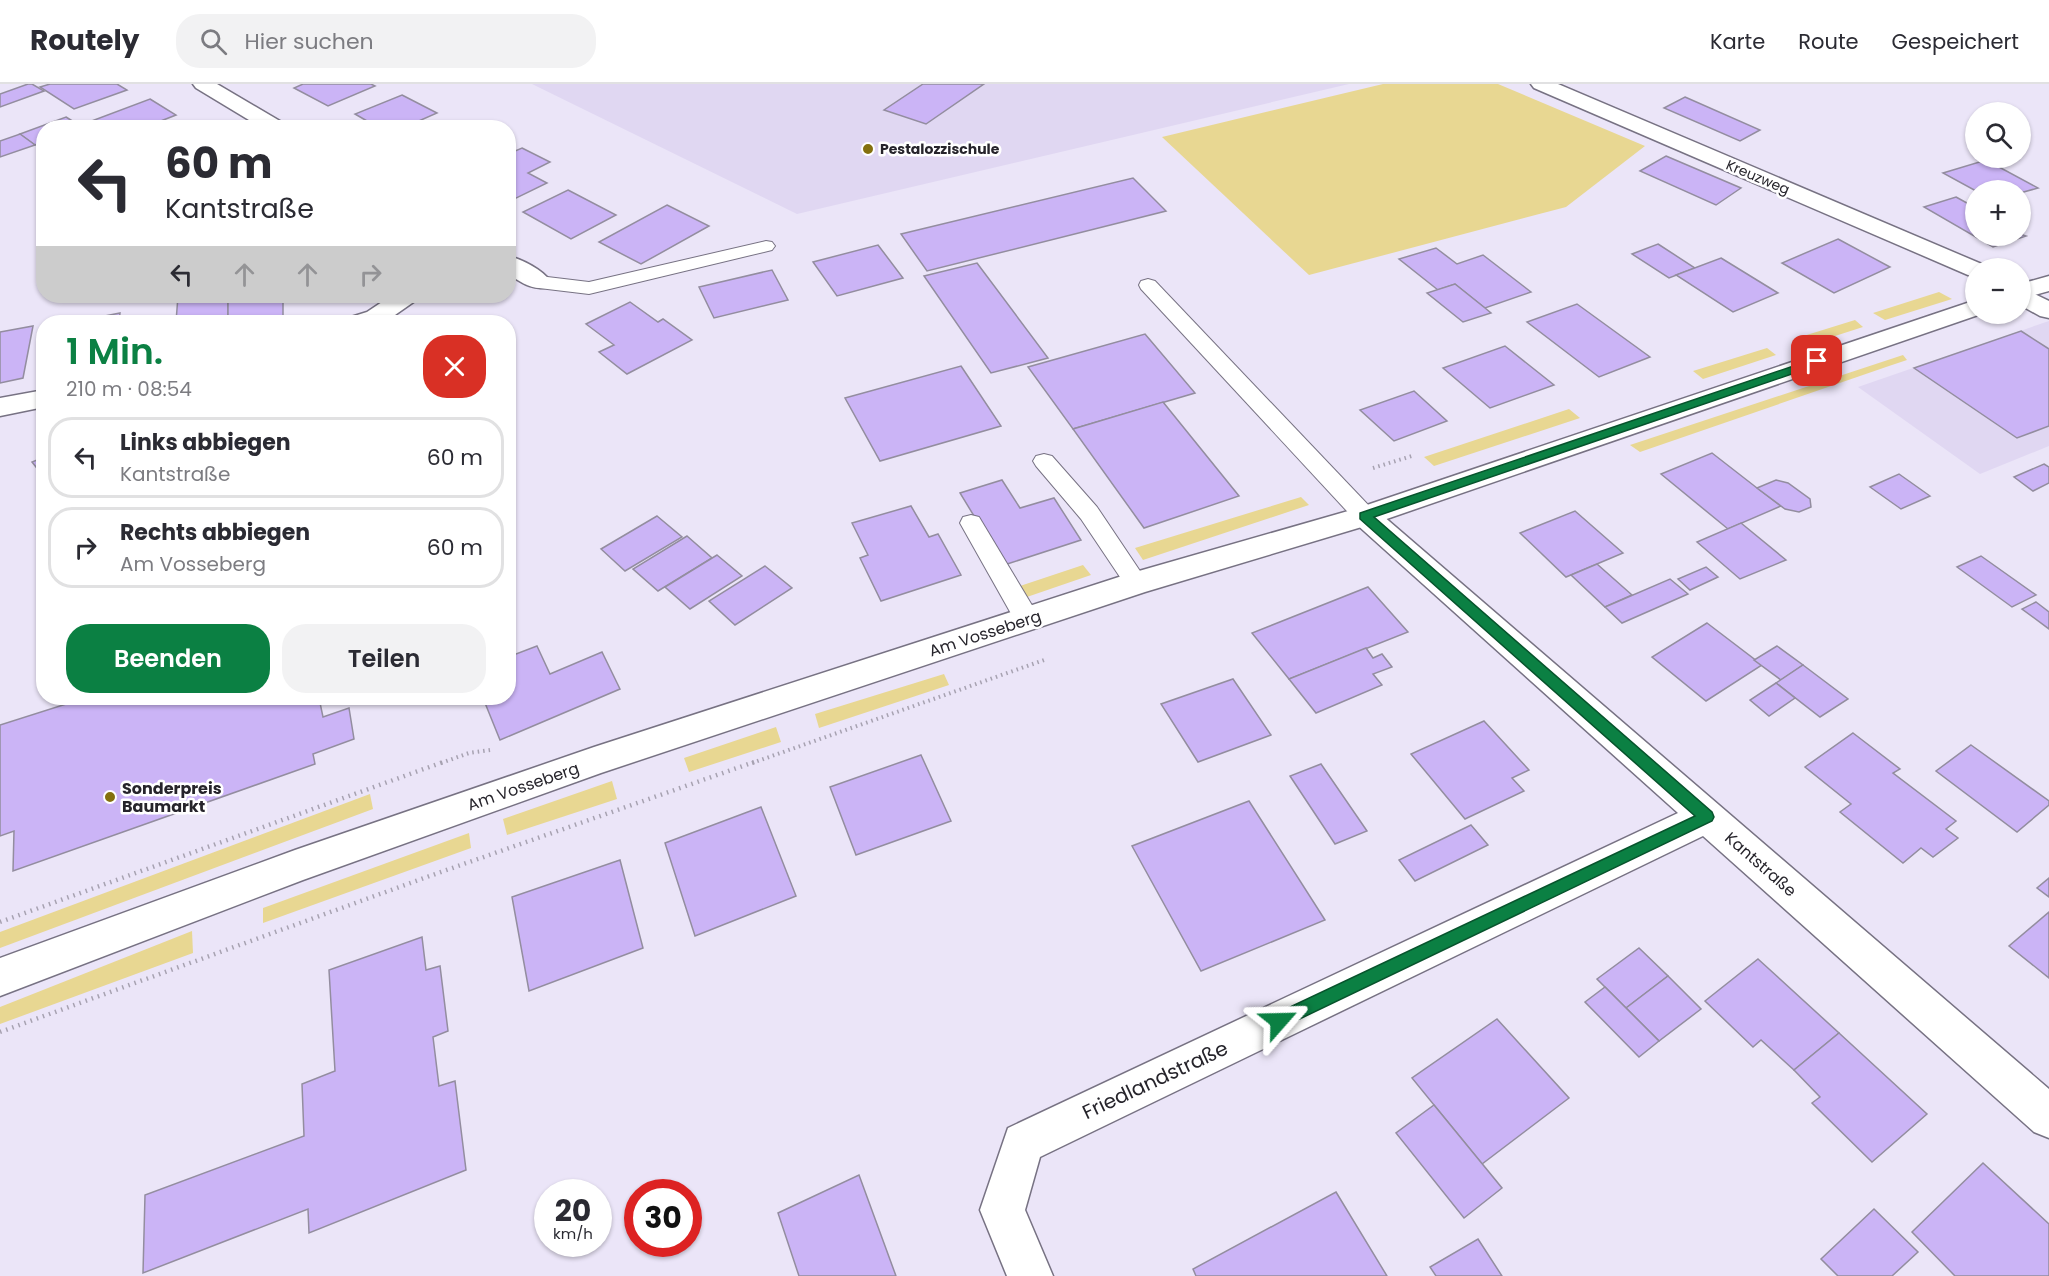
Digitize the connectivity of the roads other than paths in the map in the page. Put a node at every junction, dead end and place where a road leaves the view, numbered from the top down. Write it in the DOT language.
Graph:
graph roads {
  1 [pos="203,84"];
  2 [pos="1541,84"];
  3 [pos="264,120"];
  4 [pos="766,246"];
  5 [pos="1965,265"];
  6 [pos="516,267"];
  7 [pos="539,282"];
  8 [pos="2049,283"];
  9 [pos="1148,285"];
  10 [pos="2031,289"];
  11 [pos="2031,300"];
  12 [pos="396,303"];
  13 [pos="1965,311"];
  14 [pos="2049,311"];
  15 [pos="379,315"];
  16 [pos="36,400"];
  17 [pos="0,408"];
  18 [pos="1044,462"];
  19 [pos="1365,516"];
  20 [pos="970,524"];
  21 [pos="1136,583"];
  22 [pos="1027,619"];
  23 [pos="1707,817"];
  24 [pos="0,976"];
  25 [pos="2049,1117"];
  26 [pos="1030,1276"];
  1 -- 3 [label="street"];
  2 -- 5 [label="street, Kreuzweg"];
  4 -- 7 [label="lane"];
  6 -- 7 [label="street"];
  8 -- 10 [label="street"];
  9 -- 19 [label="lane"];
  11 -- 14 [label="street"];
  12 -- 15 [label="street"];
  13 -- 19 [label="street, Am Vosseberg"];
  16 -- 17 [label="street"];
  18 -- 21 [label="lane"];
  19 -- 21 [label="street, Am Vosseberg"];
  19 -- 23 [label="street, Kantstraße"];
  20 -- 22 [label="lane"];
  21 -- 22 [label="street, Am Vosseberg"];
  22 -- 24 [label="street, Am Vosseberg"];
  23 -- 25 [label="street, Kantstraße"];
  23 -- 26 [label="street, Friedlandstraße"];
}
